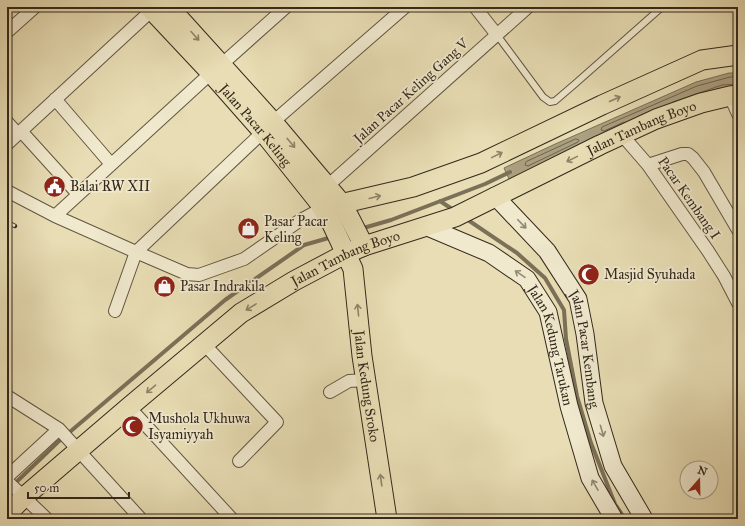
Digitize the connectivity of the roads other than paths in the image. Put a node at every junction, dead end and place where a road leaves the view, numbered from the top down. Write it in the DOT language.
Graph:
graph roads {
  1 [pos="35,7"];
  2 [pos="286,7"];
  3 [pos="405,7"];
  4 [pos="475,7"];
  5 [pos="528,7"];
  6 [pos="662,7"];
  7 [pos="157,8"];
  8 [pos="7,32"];
  9 [pos="497,34"];
  10 [pos="738,55"];
  11 [pos="216,69"];
  12 [pos="734,95"];
  13 [pos="55,99"];
  14 [pos="738,114"];
  15 [pos="7,122"];
  16 [pos="268,127"];
  17 [pos="19,132"];
  18 [pos="622,135"];
  19 [pos="7,144"];
  20 [pos="110,164"];
  21 [pos="648,165"];
  22 [pos="7,191"];
  23 [pos="78,194"];
  24 [pos="490,199"];
  25 [pos="331,206"];
  26 [pos="55,216"];
  27 [pos="426,226"];
  28 [pos="738,230"];
  29 [pos="362,243"];
  30 [pos="345,251"];
  31 [pos="136,252"];
  32 [pos="738,304"];
  33 [pos="115,311"];
  34 [pos="204,344"];
  35 [pos="366,380"];
  36 [pos="330,392"];
  37 [pos="7,396"];
  38 [pos="129,407"];
  39 [pos="60,431"];
  40 [pos="76,448"];
  41 [pos="239,461"];
  42 [pos="7,477"];
  43 [pos="7,481"];
  44 [pos="22,494"];
  45 [pos="7,514"];
  46 [pos="47,519"];
  47 [pos="141,519"];
  48 [pos="232,519"];
  49 [pos="387,519"];
  50 [pos="614,519"];
  51 [pos="644,519"];
  1 -- 8 [label="street"];
  2 -- 11 [label="street"];
  3 -- 16 [label="street"];
  4 -- 9 [label="street"];
  5 -- 9 [label="street, Jalan Pacar Keling Gang V"];
  6 -- 9 [label="lane"];
  7 -- 11 [label="main road, Jalan Pacar Keling"];
  7 -- 13 [label="street"];
  9 -- 25 [label="street, Jalan Pacar Keling Gang V"];
  25 -- 10 [label="main road, one-way"];
  11 -- 16 [label="main road, Jalan Pacar Keling"];
  11 -- 20 [label="street"];
  12 -- 14 [label="street"];
  12 -- 18 [label="main road, Jalan Tambang Boyo"];
  13 -- 17 [label="street"];
  13 -- 20 [label="street"];
  15 -- 17 [label="street"];
  16 -- 25 [label="main road, Jalan Pacar Keling"];
  16 -- 31 [label="street"];
  17 -- 19 [label="street"];
  17 -- 23 [label="street"];
  18 -- 21 [label="street, Pacar Kembang I"];
  18 -- 24 [label="main road, Jalan Tambang Boyo, one-way"];
  20 -- 23 [label="street"];
  21 -- 28 [label="street"];
  21 -- 32 [label="street, Pacar Kembang I"];
  22 -- 26 [label="street, Jalan Pacar Keling Gang V"];
  23 -- 26 [label="street"];
  24 -- 27 [label="main road, Jalan Tambang Boyo"];
  24 -- 51 [label="main road, Jalan Pacar Kembang, one-way"];
  25 -- 29 [label="main road, Jalan Pacar Keling"];
  25 -- 30 [label="main road, Jalan Pacar Keling"];
  25 -- 31 [label="street, Jalan Pacar Keling Gang V"];
  26 -- 31 [label="street, Jalan Pacar Keling Gang V"];
  27 -- 29 [label="main road, Jalan Tambang Boyo"];
  50 -- 27 [label="main road, Jalan Kedung Tarukan, one-way"];
  29 -- 30 [label="main road, Jalan Tambang Boyo"];
  30 -- 34 [label="main road, Jalan Tambang Boyo, one-way"];
  35 -- 30 [label="main road, Jalan Kedung Sroko, one-way"];
  31 -- 33 [label="street"];
  34 -- 38 [label="main road, Jalan Tambang Boyo, one-way"];
  34 -- 41 [label="street"];
  35 -- 36 [label="street"];
  49 -- 35 [label="main road, Jalan Kedung Sroko, one-way"];
  37 -- 39 [label="street"];
  38 -- 40 [label="main road, Jalan Tambang Boyo"];
  38 -- 48 [label="street"];
  39 -- 40 [label="street"];
  39 -- 42 [label="street"];
  40 -- 44 [label="main road, Jalan Tambang Boyo"];
  40 -- 47 [label="street"];
  43 -- 44 [label="street"];
  44 -- 45 [label="main road, Jalan Tambang Boyo"];
  44 -- 46 [label="street"];
}
